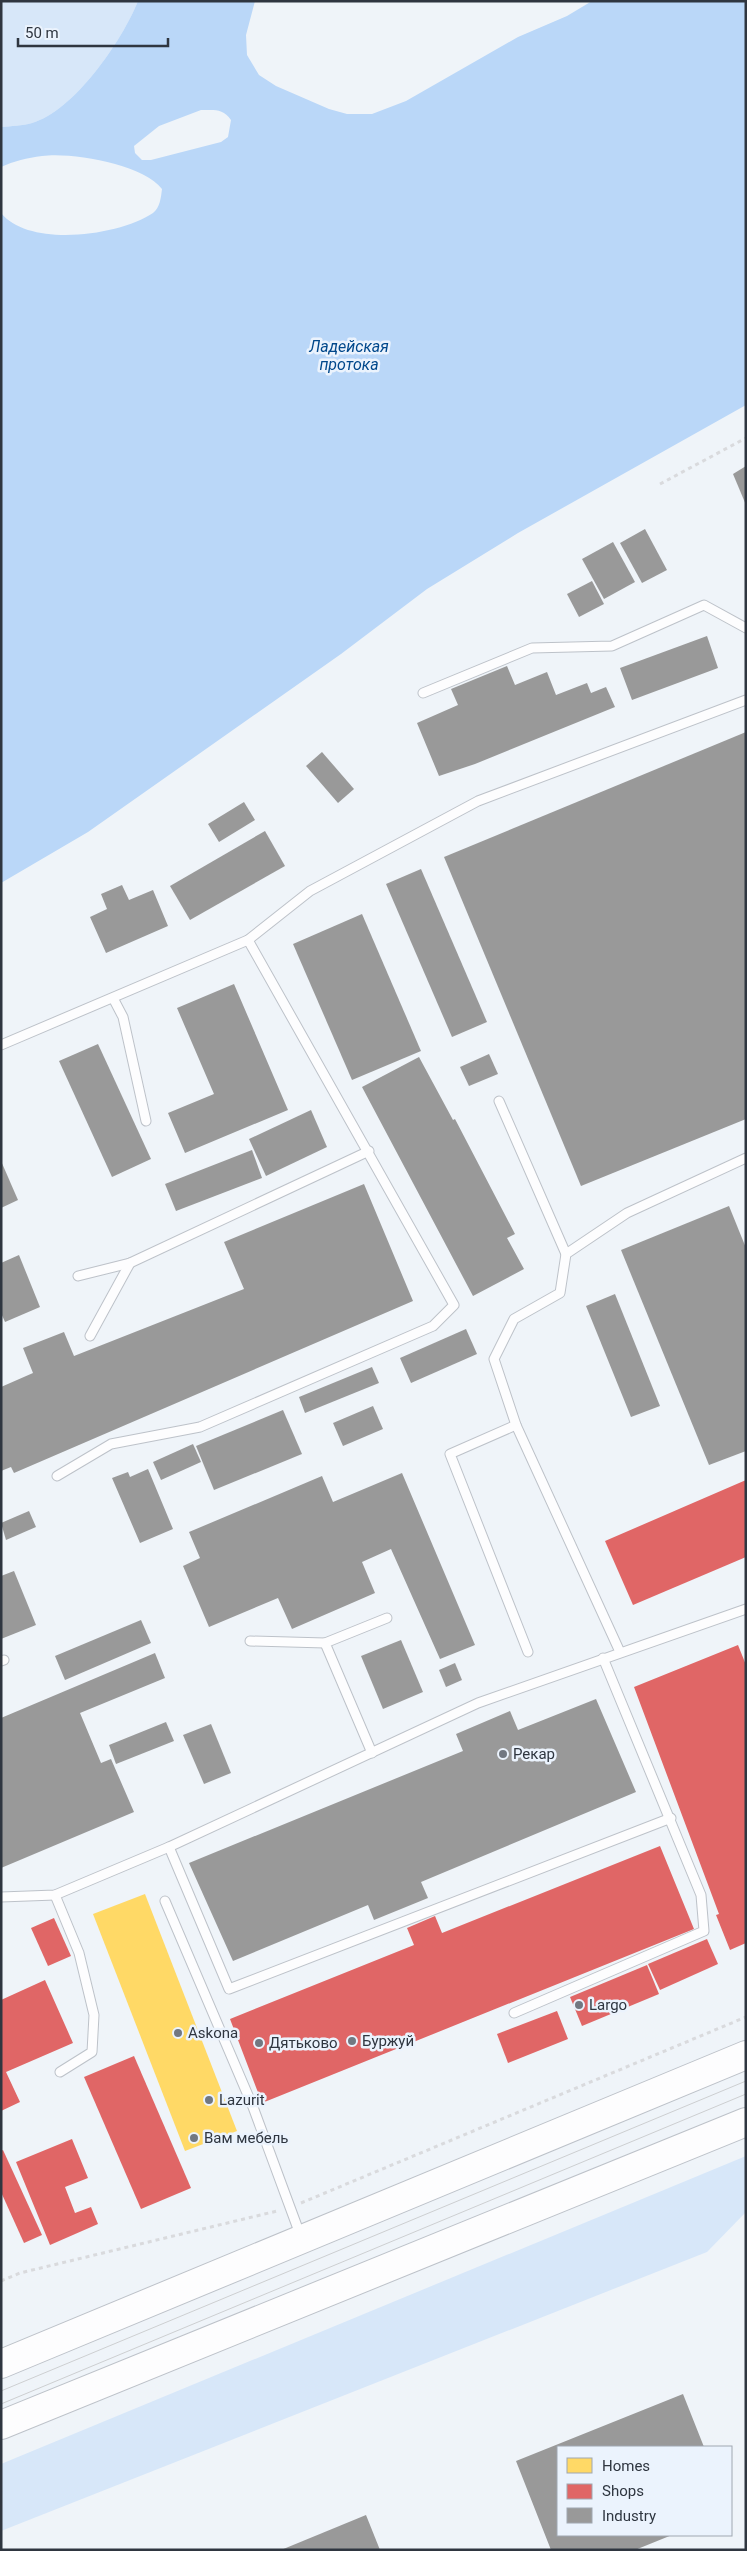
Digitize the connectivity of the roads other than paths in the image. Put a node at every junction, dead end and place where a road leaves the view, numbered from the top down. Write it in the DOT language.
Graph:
graph roads {
  1 [pos="746,628"];
  2 [pos="423,693"];
  3 [pos="746,700"];
  4 [pos="248,940"];
  5 [pos="113,998"];
  6 [pos="1,1045"];
  7 [pos="499,1102"];
  8 [pos="146,1121"];
  9 [pos="369,1151"];
  10 [pos="746,1158"];
  11 [pos="566,1254"];
  12 [pos="130,1263"];
  13 [pos="78,1276"];
  14 [pos="90,1336"];
  15 [pos="516,1425"];
  16 [pos="57,1476"];
  17 [pos="746,1609"];
  18 [pos="387,1618"];
  19 [pos="250,1641"];
  20 [pos="325,1643"];
  21 [pos="528,1652"];
  22 [pos="620,1652"];
  23 [pos="603,1658"];
  24 [pos="372,1753"];
  25 [pos="671,1818"];
  26 [pos="169,1847"];
  27 [pos="55,1895"];
  28 [pos="2,1896"];
  29 [pos="165,1901"];
  30 [pos="514,2013"];
  31 [pos="746,2056"];
  32 [pos="60,2072"];
  33 [pos="746,2122"];
  34 [pos="302,2240"];
  35 [pos="1,2364"];
  36 [pos="1,2424"];
  1 -- 2 [label="lane"];
  3 -- 4 [label="lane"];
  4 -- 5 [label="lane"];
  4 -- 9 [label="lane"];
  5 -- 6 [label="lane"];
  5 -- 8 [label="lane"];
  7 -- 11 [label="lane"];
  9 -- 12 [label="lane"];
  9 -- 16 [label="lane"];
  10 -- 11 [label="lane"];
  11 -- 15 [label="lane"];
  12 -- 13 [label="lane"];
  12 -- 14 [label="lane"];
  15 -- 21 [label="lane"];
  15 -- 22 [label="lane"];
  17 -- 22 [label="lane"];
  18 -- 20 [label="lane"];
  19 -- 20 [label="lane"];
  20 -- 24 [label="lane"];
  22 -- 23 [label="lane"];
  23 -- 24 [label="lane"];
  23 -- 25 [label="lane"];
  24 -- 26 [label="lane"];
  25 -- 26 [label="lane"];
  25 -- 30 [label="lane"];
  26 -- 27 [label="lane"];
  27 -- 28 [label="lane"];
  27 -- 32 [label="lane"];
  29 -- 34 [label="lane"];
  31 -- 34 [label="highway"];
  33 -- 36 [label="highway"];
  34 -- 35 [label="highway"];
}
